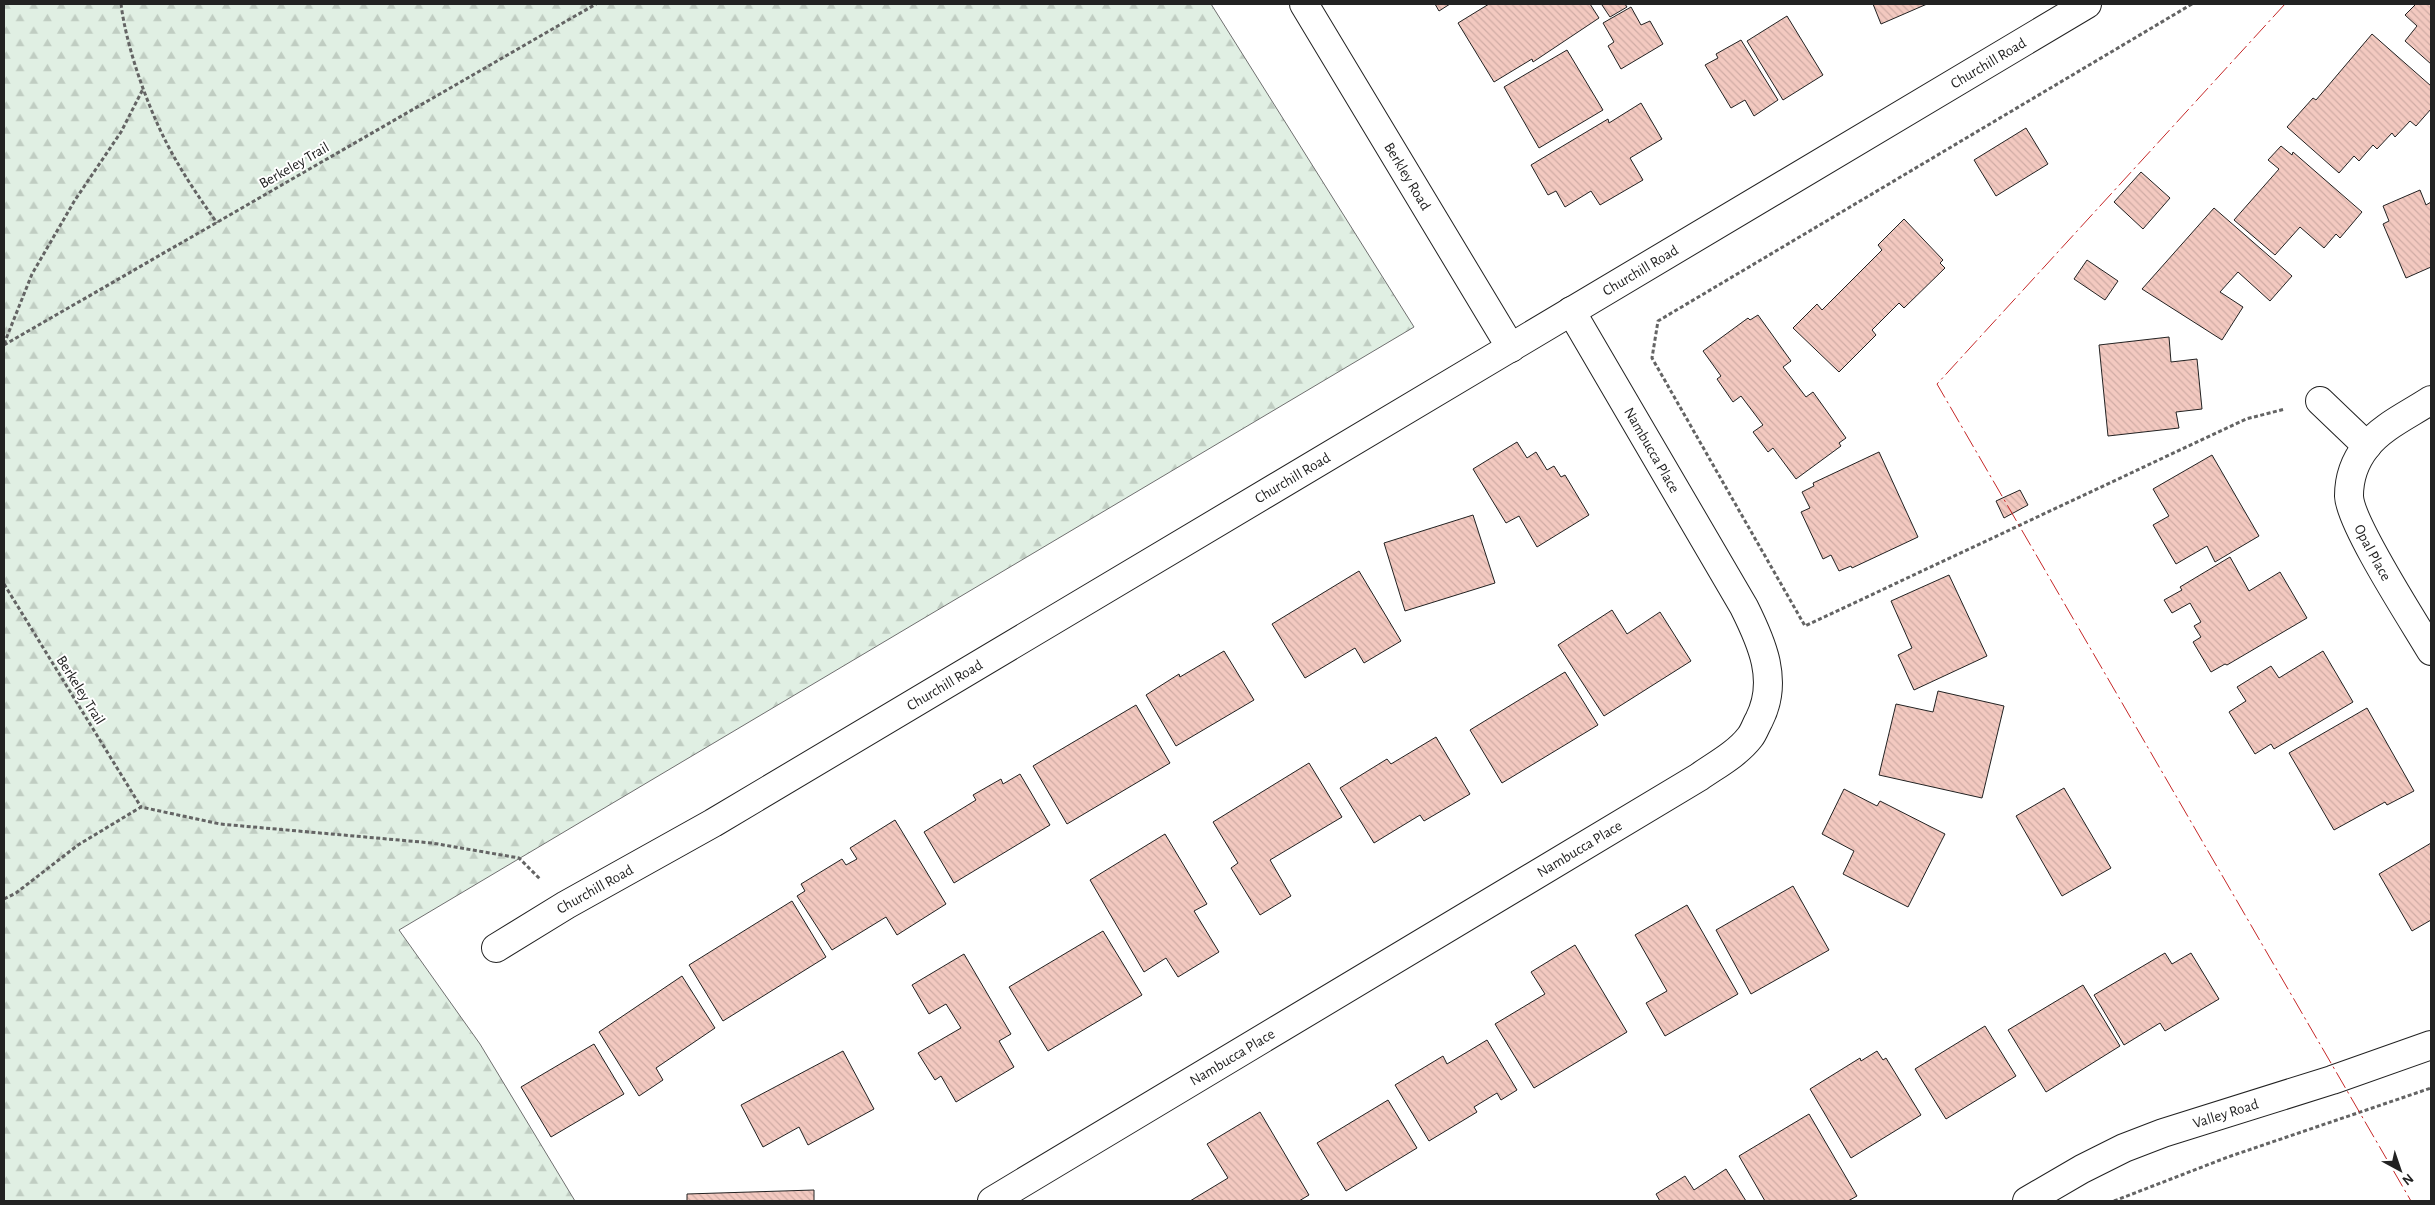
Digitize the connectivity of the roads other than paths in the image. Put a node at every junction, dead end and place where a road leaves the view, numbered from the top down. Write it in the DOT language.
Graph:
graph roads {
  1 [pos="1304,4"];
  2 [pos="2087,4"];
  3 [pos="1571,311"];
  4 [pos="1511,348"];
  5 [pos="2431,400"];
  6 [pos="2320,401"];
  7 [pos="2367,446"];
  8 [pos="2431,651"];
  9 [pos="496,948"];
  10 [pos="2431,1045"];
  11 [pos="992,1201"];
  12 [pos="2027,1201"];
  1 -- 4 [label="street, Berkley Road"];
  2 -- 3 [label="street, Churchill Road"];
  3 -- 4 [label="street, Churchill Road"];
  3 -- 11 [label="street, Nambucca Place"];
  4 -- 9 [label="street, Churchill Road"];
  5 -- 7 [label="street, Opal Place"];
  6 -- 7 [label="street"];
  7 -- 8 [label="street, Opal Place"];
  10 -- 12 [label="street, Valley Road"];
}
